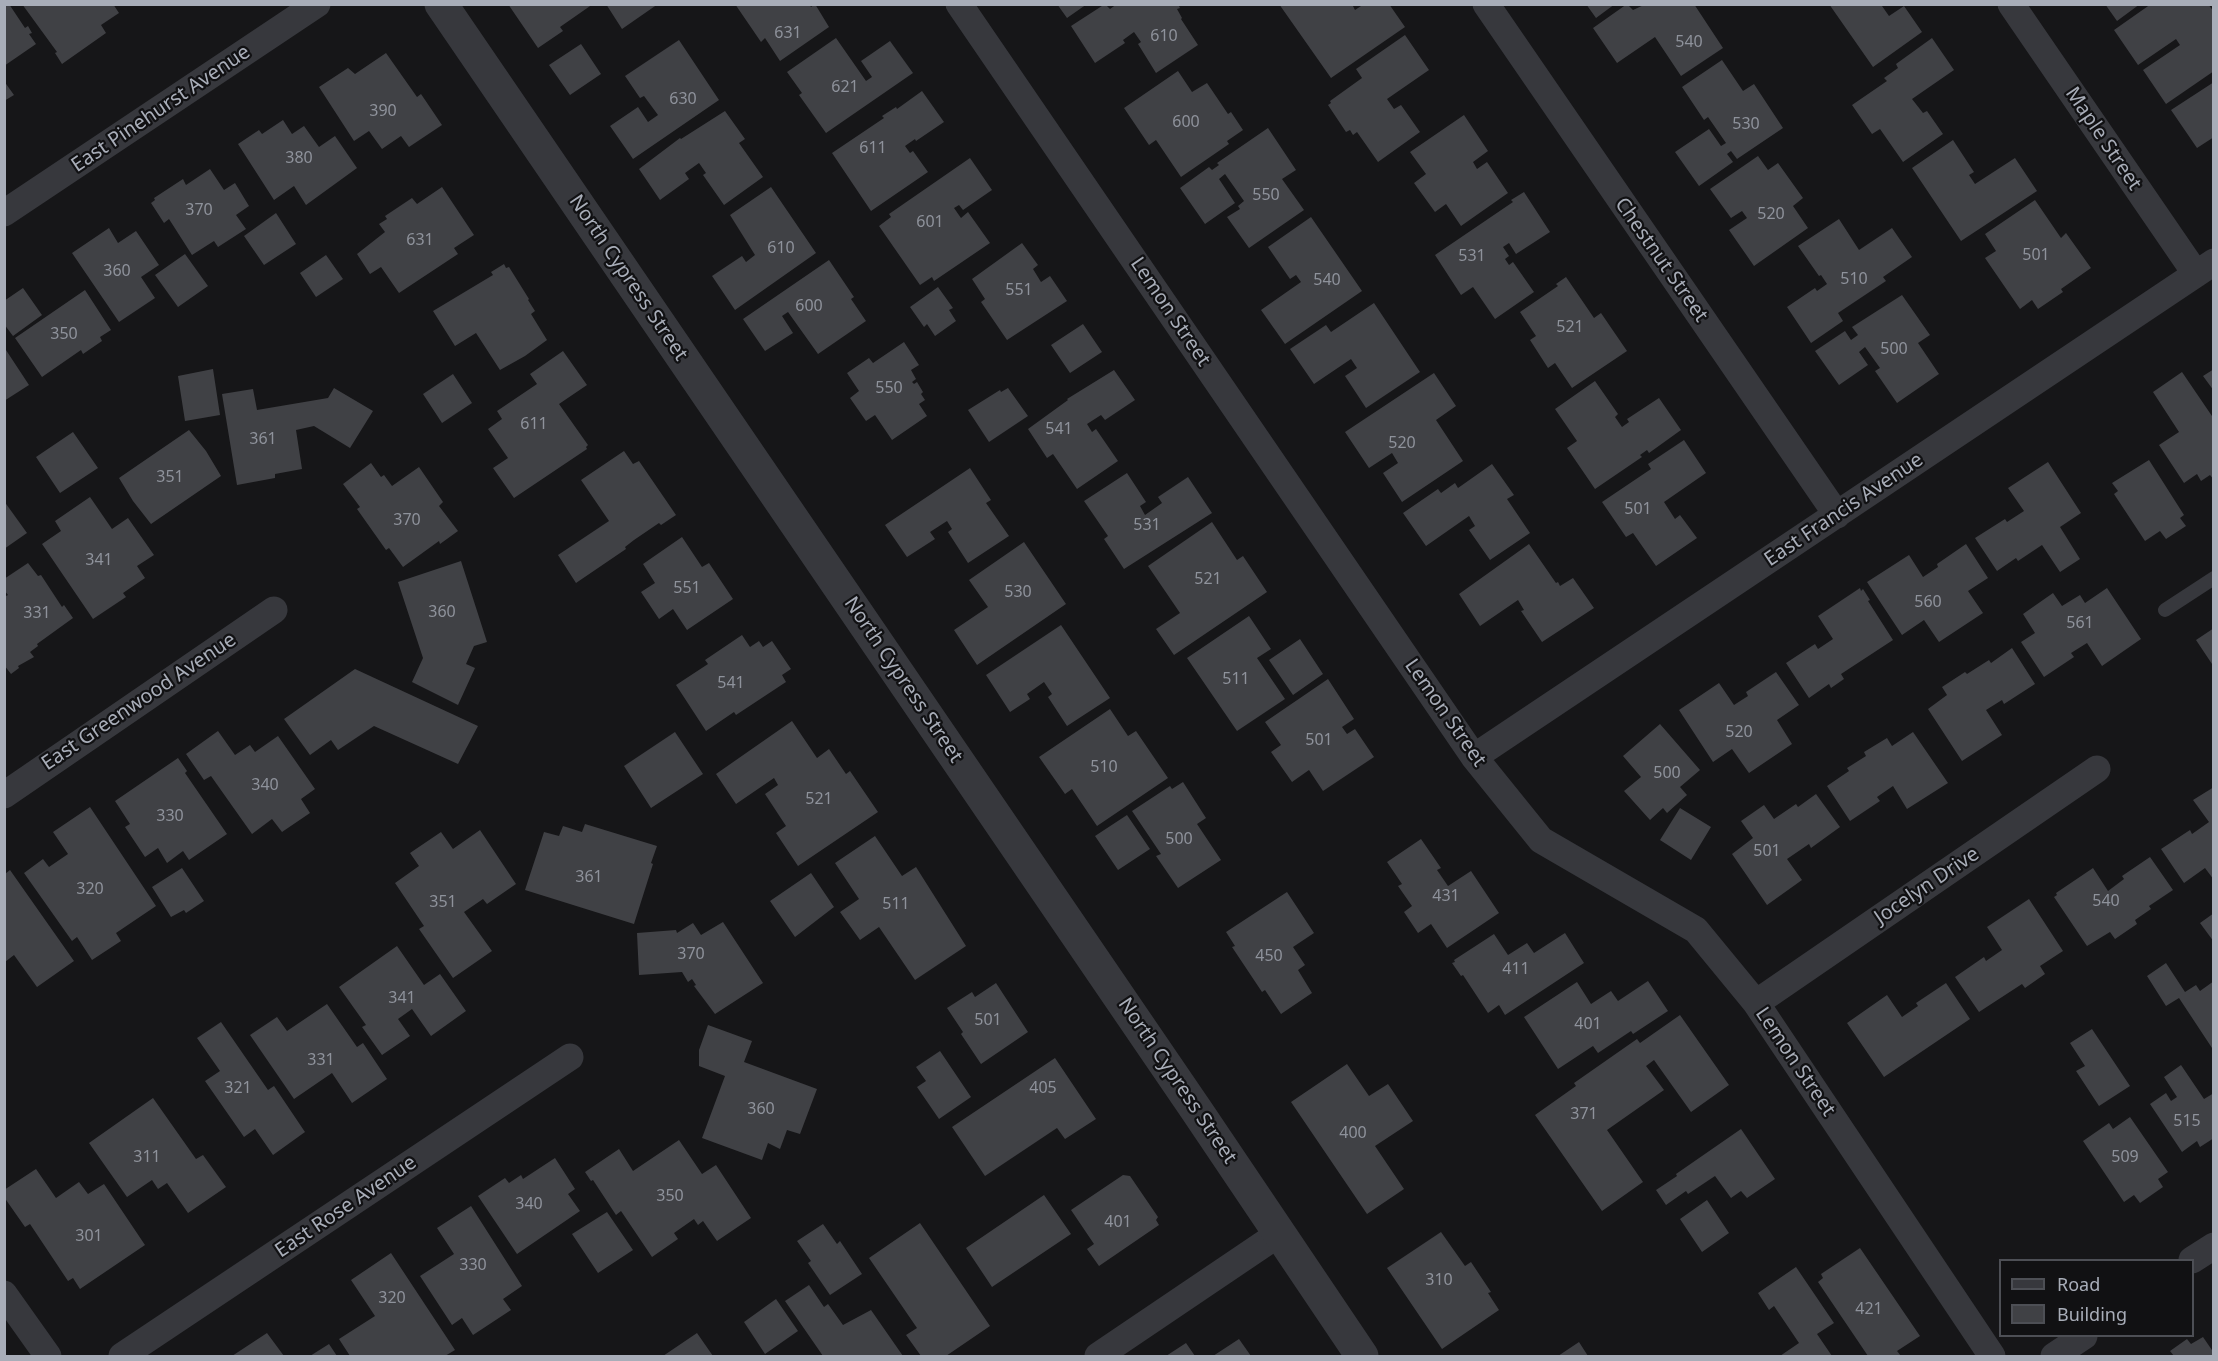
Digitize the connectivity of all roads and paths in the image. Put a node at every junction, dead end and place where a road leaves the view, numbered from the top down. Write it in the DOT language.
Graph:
graph roads {
  1 [pos="316,4"];
  2 [pos="441,4"];
  3 [pos="959,4"];
  4 [pos="1485,4"];
  5 [pos="2011,4"];
  6 [pos="4,213"];
  7 [pos="2205,268"];
  8 [pos="1837,514"];
  9 [pos="2214,578"];
  10 [pos="274,610"];
  11 [pos="2165,610"];
  12 [pos="1474,757"];
  13 [pos="2097,769"];
  14 [pos="4,795"];
  15 [pos="1756,1003"];
  16 [pos="570,1057"];
  17 [pos="1280,1233"];
  18 [pos="2214,1246"];
  19 [pos="2194,1259"];
  20 [pos="4,1294"];
  21 [pos="2081,1337"];
  22 [pos="48,1356"];
  23 [pos="122,1356"];
  24 [pos="1098,1356"];
  25 [pos="1362,1356"];
  26 [pos="1992,1356"];
  27 [pos="2054,1356"];
  1 -- 6 [label="street, East Pinehurst Avenue"];
  2 -- 17 [label="street, North Cypress Street"];
  3 -- 12 [label="street, Lemon Street"];
  4 -- 8 [label="street, Chestnut Street"];
  5 -- 7 [label="street, Maple Street"];
  7 -- 8 [label="street, East Francis Avenue"];
  8 -- 12 [label="street, East Francis Avenue"];
  9 -- 11 [label="lane"];
  10 -- 14 [label="street, East Greenwood Avenue"];
  12 -- 15 [label="street, Lemon Street"];
  13 -- 15 [label="street, Jocelyn Drive"];
  15 -- 26 [label="street, Lemon Street"];
  16 -- 23 [label="street, East Rose Avenue"];
  17 -- 24 [label="street"];
  17 -- 25 [label="street, North Cypress Street"];
  18 -- 19 [label="street"];
  20 -- 22 [label="street"];
  21 -- 27 [label="street"];
}
